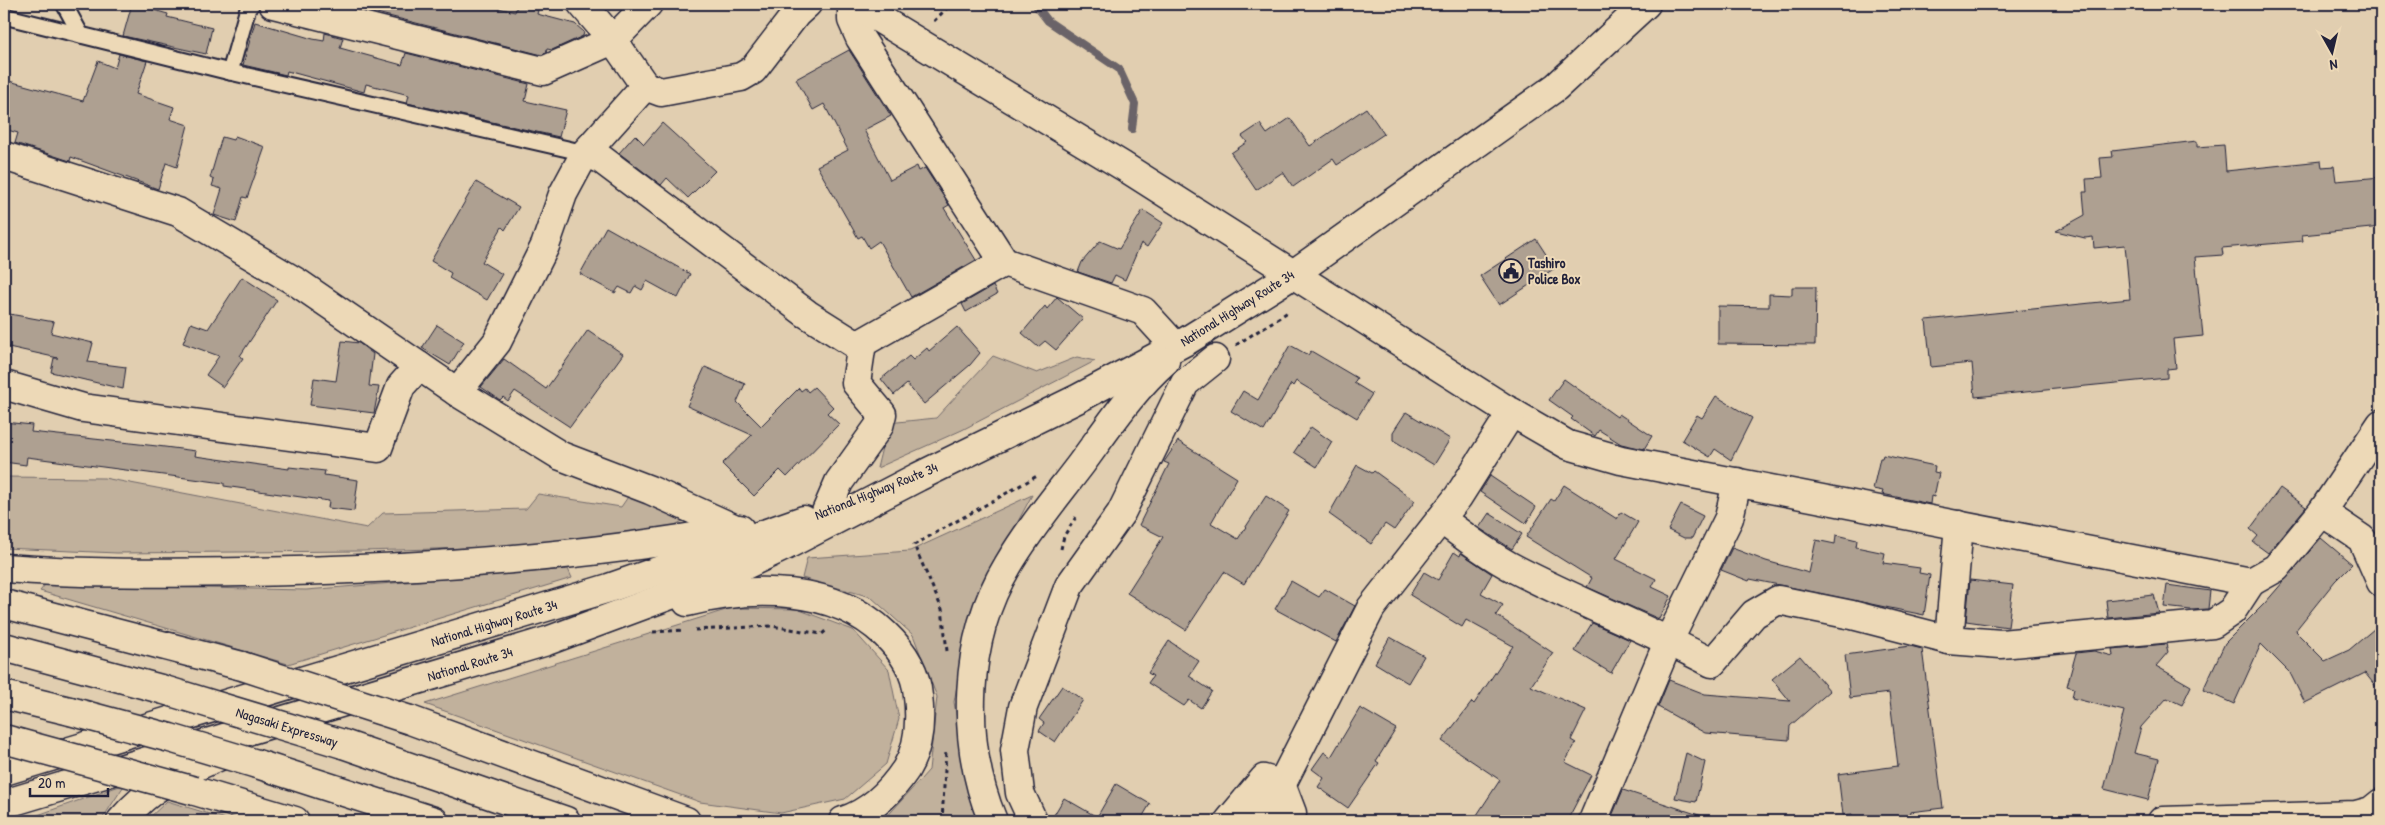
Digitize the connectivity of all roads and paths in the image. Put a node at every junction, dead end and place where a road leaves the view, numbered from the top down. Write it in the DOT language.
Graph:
graph roads {
  1 [pos="64,4"];
  2 [pos="252,4"];
  3 [pos="273,4"];
  4 [pos="582,4"];
  5 [pos="648,4"];
  6 [pos="807,4"];
  7 [pos="854,4"];
  8 [pos="1646,4"];
  9 [pos="4,16"];
  10 [pos="81,35"];
  11 [pos="613,40"];
  12 [pos="230,72"];
  13 [pos="645,86"];
  14 [pos="585,153"];
  15 [pos="4,156"];
  16 [pos="1004,262"];
  17 [pos="1292,275"];
  18 [pos="1294,308"];
  19 [pos="862,343"];
  20 [pos="1182,343"];
  21 [pos="1215,359"];
  22 [pos="419,366"];
  23 [pos="4,385"];
  24 [pos="457,392"];
  25 [pos="1512,412"];
  26 [pos="2381,424"];
  27 [pos="918,477"];
  28 [pos="1737,482"];
  29 [pos="2322,512"];
  30 [pos="821,514"];
  31 [pos="1442,518"];
  32 [pos="1959,525"];
  33 [pos="738,530"];
  34 [pos="4,568"];
  35 [pos="2251,582"];
  36 [pos="2381,582"];
  37 [pos="4,604"];
  38 [pos="829,628"];
  39 [pos="652,632"];
  40 [pos="1669,640"];
  41 [pos="1949,640"];
  42 [pos="547,641"];
  43 [pos="4,648"];
  44 [pos="394,687"];
  45 [pos="4,695"];
  46 [pos="4,739"];
  47 [pos="4,771"];
  48 [pos="1281,784"];
  49 [pos="195,791"];
  50 [pos="637,802"];
  51 [pos="4,804"];
  52 [pos="2381,804"];
  53 [pos="121,821"];
  54 [pos="252,821"];
  55 [pos="295,821"];
  56 [pos="434,821"];
  57 [pos="566,821"];
  58 [pos="686,821"];
  59 [pos="703,821"];
  60 [pos="843,821"];
  61 [pos="993,821"];
  62 [pos="1034,821"];
  63 [pos="1229,821"];
  64 [pos="1264,821"];
  65 [pos="1290,821"];
  66 [pos="1593,821"];
  67 [pos="2162,821"];
  1 -- 10 [label="lane"];
  2 -- 12 [label="lane"];
  3 -- 11 [label="main road"];
  4 -- 11 [label="main road"];
  5 -- 11 [label="main road"];
  6 -- 13 [label="main road"];
  7 -- 16 [label="main road"];
  7 -- 17 [label="main road"];
  8 -- 17 [label="main road, National Highway Route 34"];
  9 -- 10 [label="lane"];
  10 -- 12 [label="lane"];
  11 -- 13 [label="main road"];
  12 -- 14 [label="lane"];
  13 -- 14 [label="main road"];
  14 -- 19 [label="main road"];
  14 -- 24 [label="main road"];
  15 -- 22 [label="main road"];
  16 -- 19 [label="main road"];
  16 -- 20 [label="main road"];
  17 -- 20 [label="main road, National Highway Route 34"];
  17 -- 25 [label="main road"];
  18 -- 21 [label="path"];
  19 -- 30 [label="main road"];
  20 -- 27 [label="main road, National Highway Route 34"];
  20 -- 61 [label="main road"];
  21 -- 62 [label="main road"];
  22 -- 23 [label="main road"];
  22 -- 24 [label="main road"];
  24 -- 33 [label="main road"];
  25 -- 28 [label="main road"];
  25 -- 31 [label="main road"];
  26 -- 29 [label="main road"];
  27 -- 30 [label="main road, National Highway Route 34"];
  27 -- 42 [label="main road, National Route 34"];
  28 -- 32 [label="main road"];
  28 -- 40 [label="main road"];
  29 -- 35 [label="main road"];
  29 -- 36 [label="main road"];
  30 -- 33 [label="main road"];
  30 -- 47 [label="main road, National Highway Route 34"];
  31 -- 40 [label="main road"];
  31 -- 48 [label="main road"];
  32 -- 35 [label="main road"];
  32 -- 41 [label="main road"];
  33 -- 34 [label="main road"];
  35 -- 41 [label="main road"];
  37 -- 50 [label="main road, bridge"];
  38 -- 39 [label="path"];
  40 -- 41 [label="main road"];
  40 -- 66 [label="main road"];
  42 -- 44 [label="main road, National Route 34"];
  42 -- 60 [label="main road"];
  43 -- 57 [label="main road, Nagasaki Expressway, bridge"];
  44 -- 51 [label="main road, National Route 34"];
  44 -- 53 [label="main road"];
  45 -- 56 [label="main road, bridge"];
  46 -- 49 [label="main road, bridge"];
  48 -- 63 [label="main road"];
  48 -- 64 [label="main road"];
  48 -- 65 [label="main road"];
  49 -- 54 [label="main road"];
  49 -- 55 [label="main road"];
  50 -- 58 [label="main road"];
  50 -- 59 [label="main road"];
  52 -- 67 [label="main road"];
}
